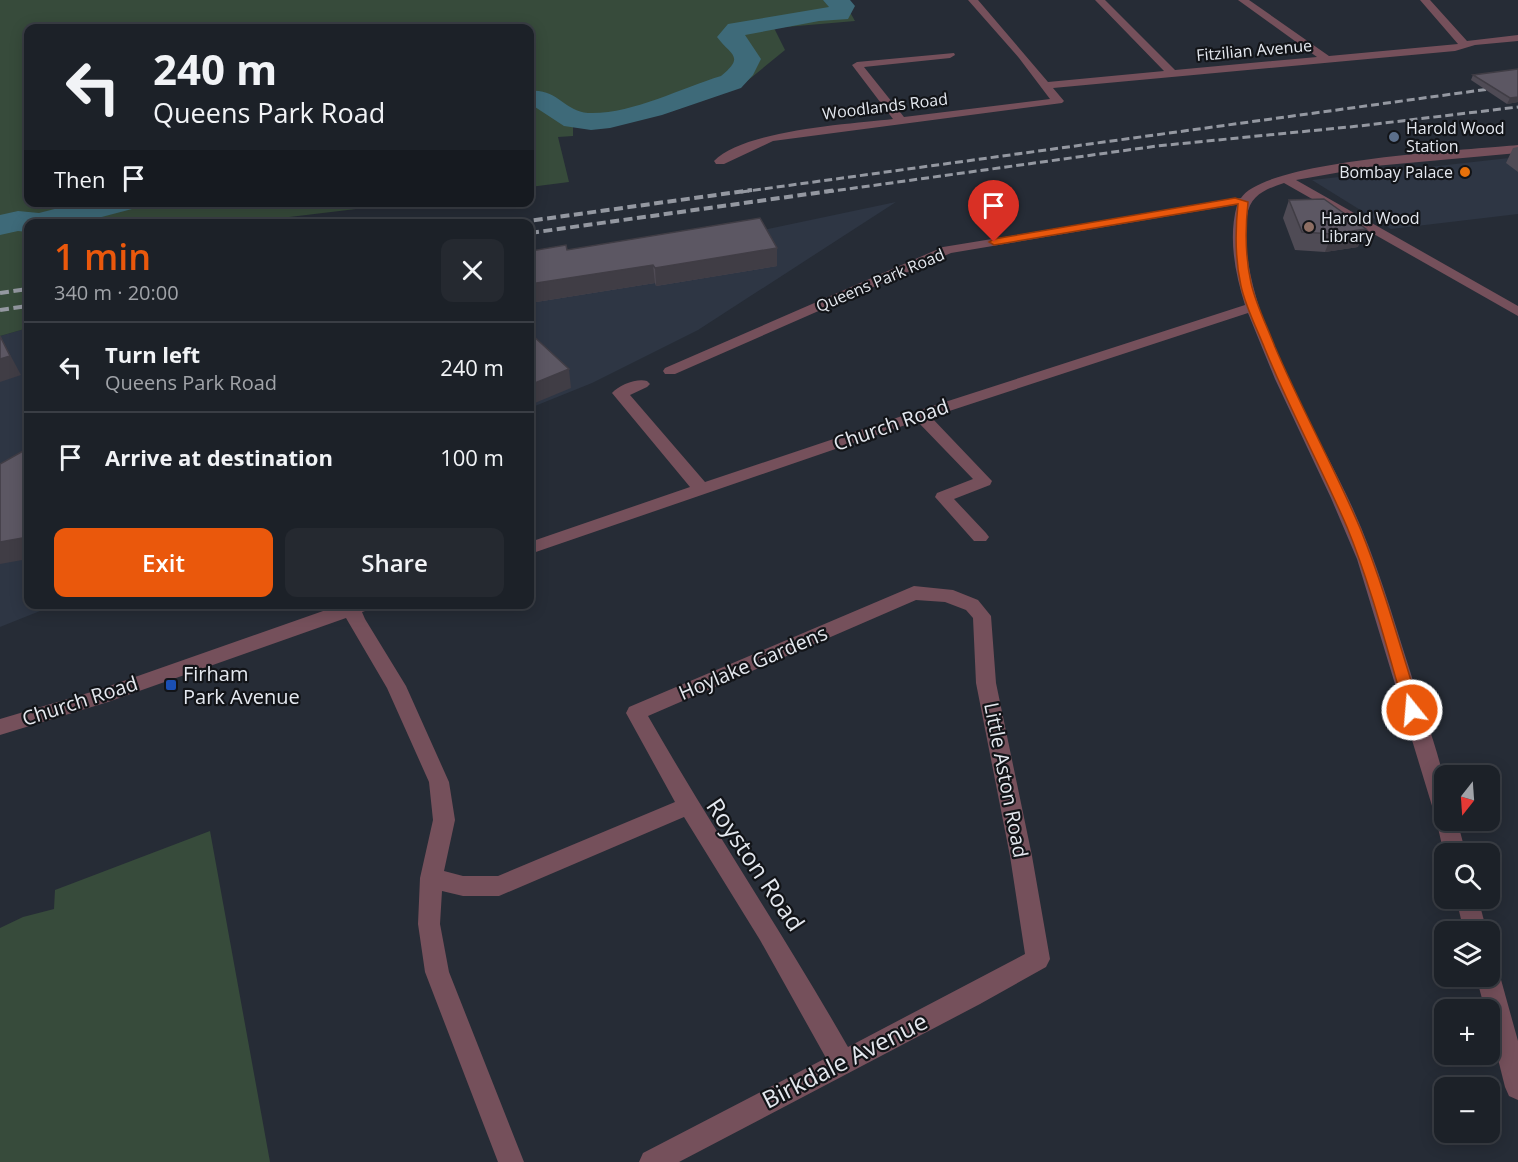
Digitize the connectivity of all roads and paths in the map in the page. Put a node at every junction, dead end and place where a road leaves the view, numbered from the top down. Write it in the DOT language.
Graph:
graph roads {
  1 [pos="973,0"];
  2 [pos="1100,0"];
  3 [pos="1243,0"];
  4 [pos="1425,0"];
  5 [pos="1518,38"];
  6 [pos="1464,44"];
  7 [pos="950,55"];
  8 [pos="1328,60"];
  9 [pos="1173,74"];
  10 [pos="1046,85"];
  11 [pos="900,120"];
  12 [pos="1518,149"];
  13 [pos="720,161"];
  14 [pos="1284,178"];
  15 [pos="1243,202"];
  16 [pos="1254,309"];
  17 [pos="1518,312"];
  18 [pos="670,371"];
  19 [pos="642,384"];
  20 [pos="920,415"];
  21 [pos="700,489"];
  22 [pos="980,537"];
  23 [pos="534,547"];
  24 [pos="972,605"];
  25 [pos="352,609"];
  26 [pos="358,609"];
  27 [pos="0,727"];
  28 [pos="1434,781"];
  29 [pos="688,806"];
  30 [pos="431,878"];
  31 [pos="1038,959"];
  32 [pos="1491,987"];
  33 [pos="842,1062"];
  34 [pos="1518,1087"];
  35 [pos="511,1162"];
  36 [pos="651,1162"];
  1 -- 10 [label="street"];
  2 -- 9 [label="street"];
  3 -- 8 [label="street"];
  4 -- 6 [label="street"];
  5 -- 6 [label="street, Fitzilian Avenue"];
  6 -- 8 [label="street, Fitzilian Avenue"];
  7 -- 11 [label="street"];
  8 -- 9 [label="street, Fitzilian Avenue"];
  9 -- 10 [label="street, Fitzilian Avenue"];
  10 -- 11 [label="street, Woodlands Road"];
  11 -- 13 [label="street, Woodlands Road"];
  12 -- 14 [label="street"];
  14 -- 15 [label="street"];
  14 -- 17 [label="street"];
  15 -- 16 [label="street"];
  15 -- 18 [label="street, Queens Park Road"];
  16 -- 20 [label="street, Church Road"];
  16 -- 28 [label="street"];
  19 -- 21 [label="street"];
  20 -- 21 [label="street, Church Road"];
  20 -- 22 [label="street"];
  21 -- 23 [label="street, Church Road"];
  24 -- 29 [label="street, Hoylake Gardens"];
  24 -- 31 [label="street, Little Aston Road"];
  25 -- 27 [label="street, Church Road"];
  26 -- 30 [label="street"];
  29 -- 30 [label="street, Royston Road"];
  29 -- 33 [label="street, Royston Road"];
  30 -- 35 [label="street"];
  31 -- 33 [label="street, Birkdale Avenue"];
  32 -- 34 [label="street"];
  33 -- 36 [label="street, Birkdale Avenue"];
}
